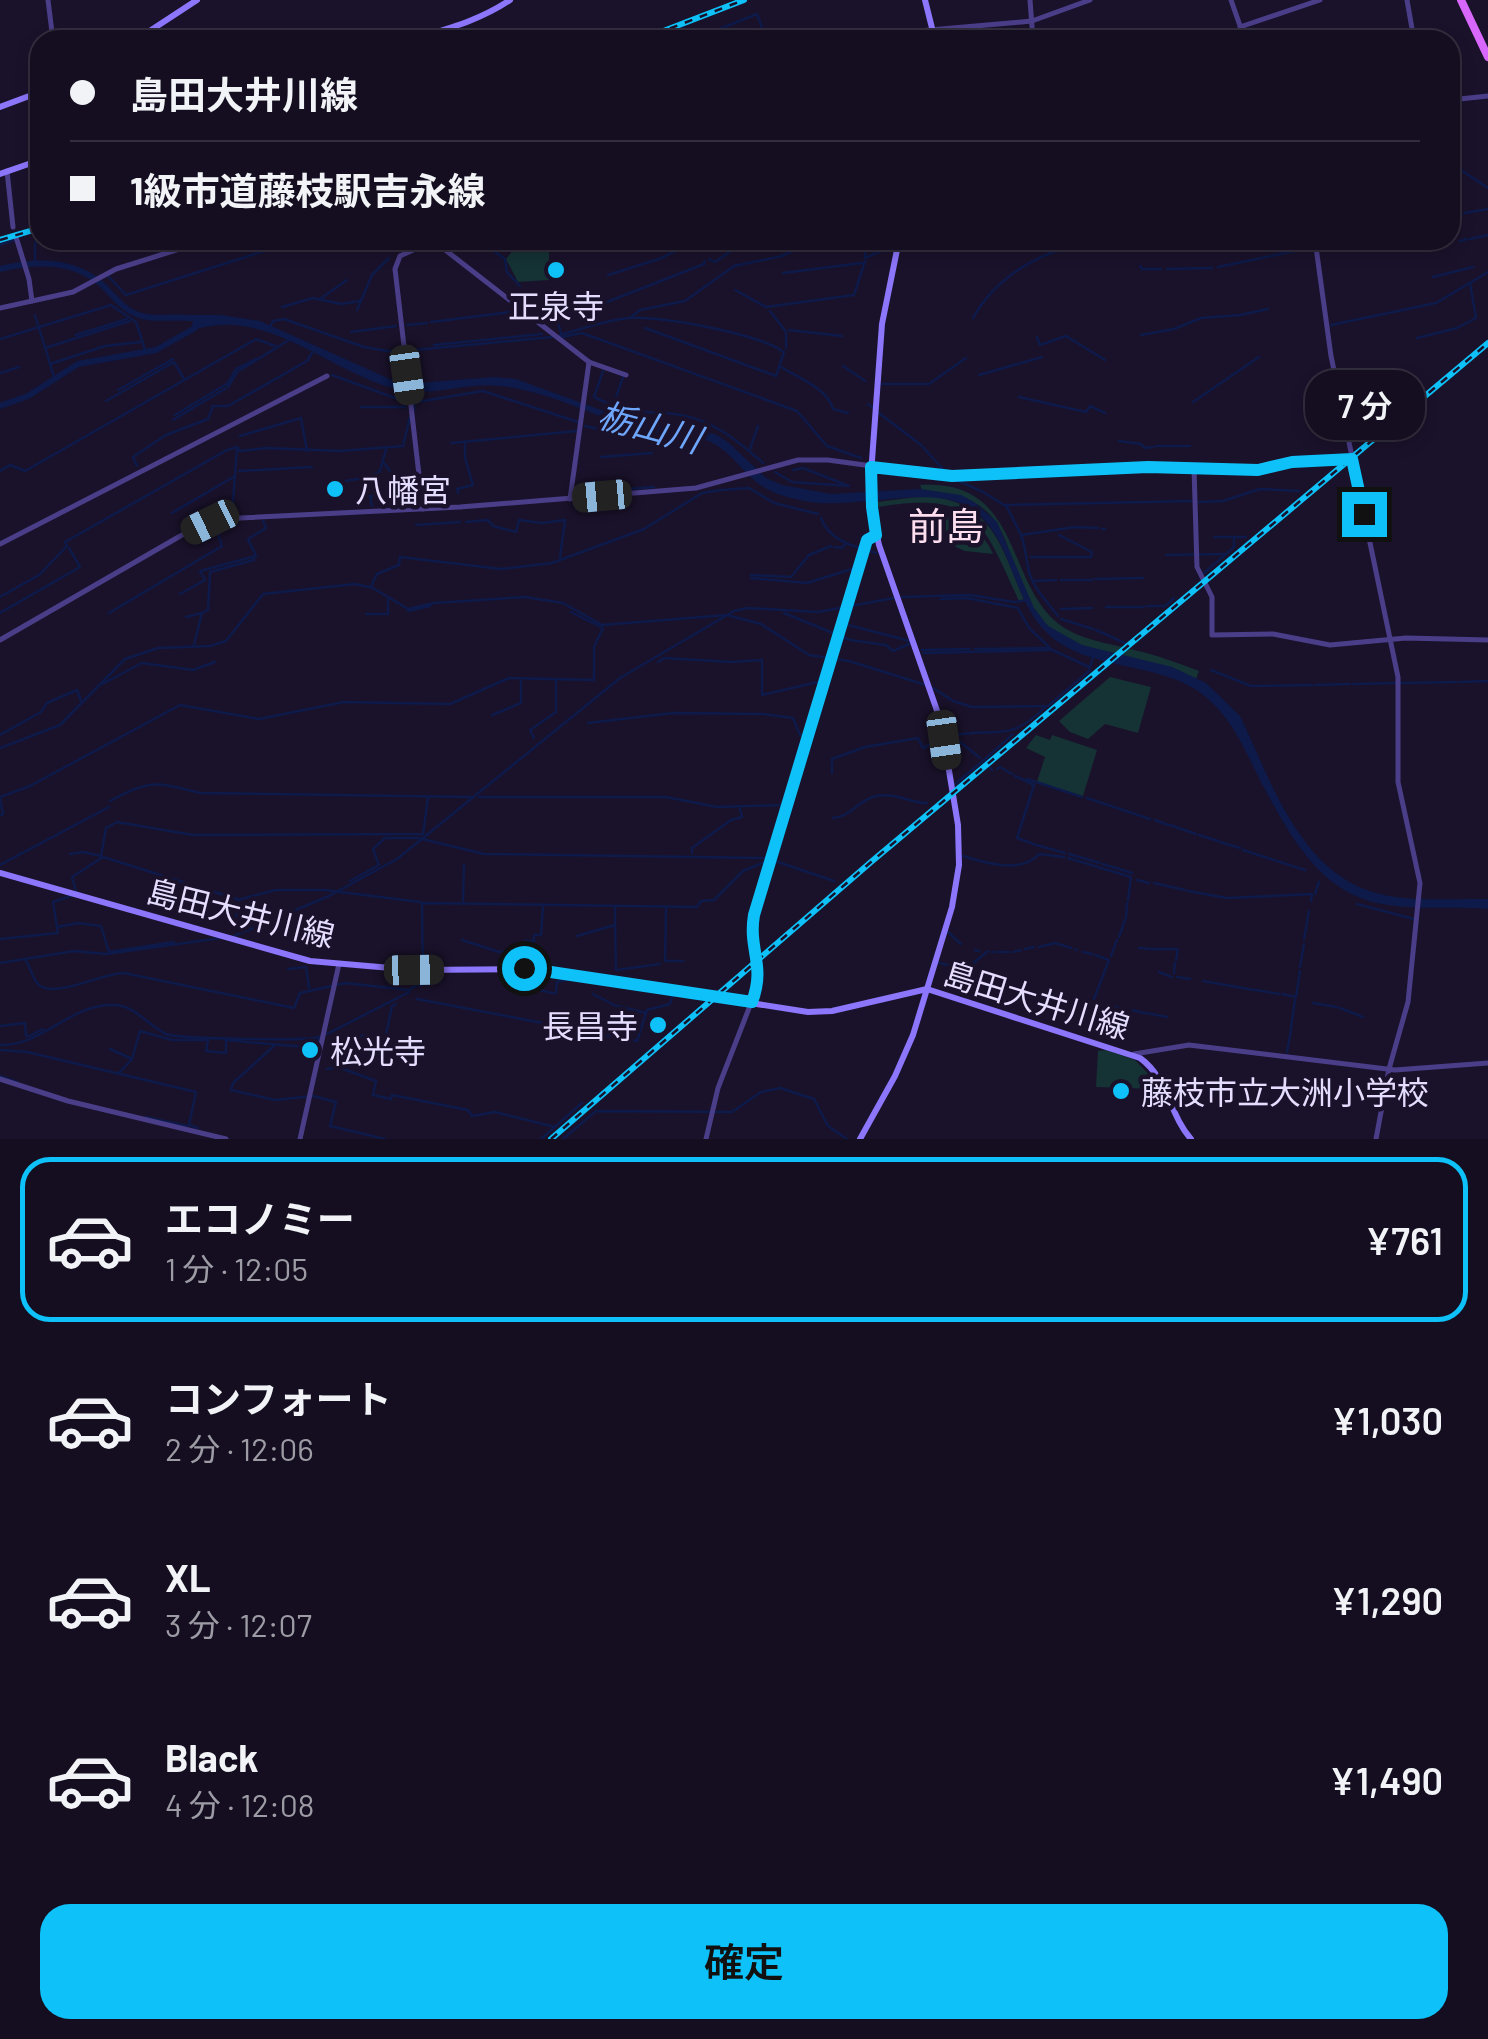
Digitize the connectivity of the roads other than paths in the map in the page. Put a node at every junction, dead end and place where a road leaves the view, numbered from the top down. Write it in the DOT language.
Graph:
graph roads {
  1 [pos="48,0"];
  2 [pos="197,0"];
  3 [pos="510,0"];
  4 [pos="922,0"];
  5 [pos="1030,0"];
  6 [pos="1090,0"];
  7 [pos="1230,0"];
  8 [pos="1320,0"];
  9 [pos="1407,0"];
  10 [pos="1462,0"];
  11 [pos="1032,20"];
  12 [pos="1240,27"];
  13 [pos="52,30"];
  14 [pos="151,30"];
  15 [pos="447,30"];
  16 [pos="933,30"];
  17 [pos="1033,30"];
  18 [pos="1241,30"];
  19 [pos="1412,30"];
  20 [pos="1488,57"];
  21 [pos="30,96"];
  22 [pos="1488,96"];
  23 [pos="1460,99"];
  24 [pos="0,107"];
  25 [pos="30,164"];
  26 [pos="4,173"];
  27 [pos="14,228"];
  28 [pos="16,237"];
  29 [pos="179,250"];
  30 [pos="416,250"];
  31 [pos="447,250"];
  32 [pos="897,250"];
  33 [pos="1317,250"];
  34 [pos="32,301"];
  35 [pos="0,308"];
  36 [pos="589,362"];
  37 [pos="626,375"];
  38 [pos="328,376"];
  39 [pos="1352,459"];
  40 [pos="871,467"];
  41 [pos="1194,468"];
  42 [pos="570,499"];
  43 [pos="424,509"];
  44 [pos="876,535"];
  45 [pos="0,544"];
  46 [pos="1390,639"];
  47 [pos="0,640"];
  48 [pos="1488,640"];
  49 [pos="0,873"];
  50 [pos="339,964"];
  51 [pos="927,989"];
  52 [pos="752,1002"];
  53 [pos="1133,1054"];
  54 [pos="1488,1062"];
  55 [pos="1390,1069"];
  56 [pos="0,1078"];
  57 [pos="226,1139"];
  58 [pos="300,1139"];
  59 [pos="706,1139"];
  60 [pos="860,1139"];
  61 [pos="1190,1139"];
  62 [pos="1376,1139"];
  1 -- 13 [label="street"];
  2 -- 14 [label="main road"];
  3 -- 15 [label="main road"];
  4 -- 16 [label="main road"];
  5 -- 11 [label="street"];
  6 -- 11 [label="street"];
  7 -- 12 [label="street"];
  8 -- 12 [label="street"];
  9 -- 19 [label="street"];
  10 -- 20 [label="main road"];
  11 -- 16 [label="street"];
  11 -- 17 [label="street"];
  12 -- 18 [label="street"];
  21 -- 24 [label="main road"];
  22 -- 23 [label="street"];
  25 -- 26 [label="main road"];
  26 -- 27 [label="street"];
  28 -- 34 [label="street"];
  29 -- 34 [label="street"];
  30 -- 43 [label="street"];
  31 -- 36 [label="street"];
  32 -- 40 [label="main road"];
  33 -- 39 [label="street"];
  34 -- 35 [label="street"];
  36 -- 37 [label="street"];
  36 -- 42 [label="street"];
  38 -- 45 [label="street"];
  39 -- 41 [label="street"];
  39 -- 46 [label="street"];
  40 -- 41 [label="street"];
  40 -- 42 [label="street"];
  40 -- 44 [label="main road"];
  41 -- 46 [label="street"];
  42 -- 43 [label="street"];
  43 -- 47 [label="street"];
  44 -- 51 [label="main road"];
  44 -- 52 [label="street"];
  46 -- 48 [label="street"];
  46 -- 55 [label="street"];
  49 -- 50 [label="main road, 島田大井川線"];
  50 -- 52 [label="main road, 島田大井川線"];
  50 -- 58 [label="street"];
  51 -- 52 [label="main road, 島田大井川線"];
  51 -- 53 [label="main road, 島田大井川線"];
  51 -- 60 [label="main road"];
  52 -- 59 [label="street"];
  53 -- 55 [label="street"];
  53 -- 61 [label="main road, 島田大井川線"];
  54 -- 55 [label="street"];
  55 -- 62 [label="street"];
  56 -- 57 [label="street"];
}
